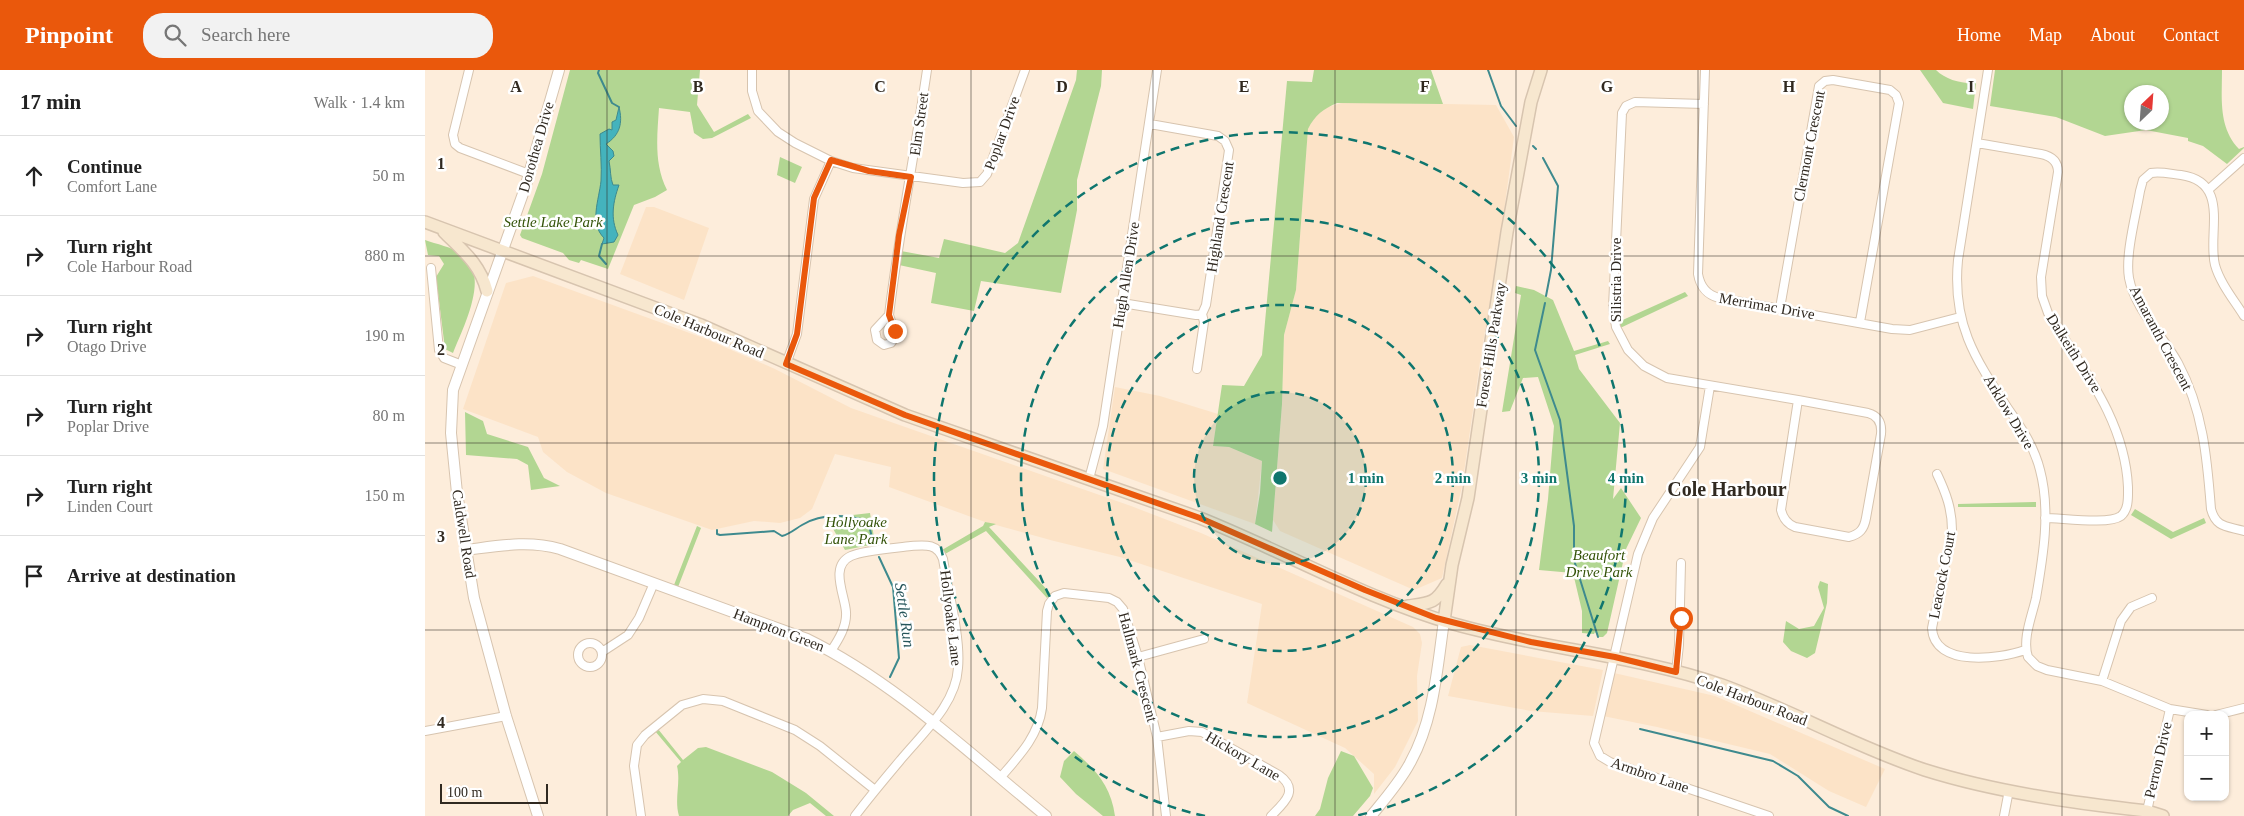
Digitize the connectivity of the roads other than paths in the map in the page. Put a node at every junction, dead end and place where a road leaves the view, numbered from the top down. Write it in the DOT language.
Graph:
graph roads {
  1 [pos="469,70"];
  2 [pos="559,70"];
  3 [pos="751,70"];
  4 [pos="927,70"];
  5 [pos="1025,70"];
  6 [pos="1157,70"];
  7 [pos="1541,70"];
  8 [pos="1705,70"];
  9 [pos="1988,70"];
  10 [pos="1704,104"];
  11 [pos="1150,124"];
  12 [pos="1977,143"];
  13 [pos="2244,158"];
  14 [pos="831,160"];
  15 [pos="529,174"];
  16 [pos="911,177"];
  17 [pos="2208,190"];
  18 [pos="425,222"];
  19 [pos="441,229"];
  20 [pos="503,253"];
  21 [pos="431,268"];
  22 [pos="487,291"];
  23 [pos="1122,303"];
  24 [pos="1780,308"];
  25 [pos="1202,314"];
  26 [pos="889,315"];
  27 [pos="2244,316"];
  28 [pos="1960,317"];
  29 [pos="1860,322"];
  30 [pos="786,364"];
  31 [pos="462,365"];
  32 [pos="1197,369"];
  33 [pos="1710,386"];
  34 [pos="1798,400"];
  35 [pos="1937,474"];
  36 [pos="1089,479"];
  37 [pos="2045,518"];
  38 [pos="2244,531"];
  39 [pos="466,550"];
  40 [pos="1681,563"];
  41 [pos="1450,581"];
  42 [pos="654,583"];
  43 [pos="2152,598"];
  44 [pos="1406,606"];
  45 [pos="1444,621"];
  46 [pos="1204,639"];
  47 [pos="2025,650"];
  48 [pos="831,651"];
  49 [pos="602,652"];
  50 [pos="1138,657"];
  51 [pos="1615,657"];
  52 [pos="1676,672"];
  53 [pos="2101,681"];
  54 [pos="2244,708"];
  55 [pos="2170,710"];
  56 [pos="2184,712"];
  57 [pos="2229,712"];
  58 [pos="506,716"];
  59 [pos="932,723"];
  60 [pos="425,730"];
  61 [pos="1157,737"];
  62 [pos="1000,778"];
  63 [pos="875,790"];
  64 [pos="2009,790"];
  65 [pos="2147,811"];
  66 [pos="538,816"];
  67 [pos="641,816"];
  68 [pos="855,816"];
  69 [pos="1046,816"];
  70 [pos="1166,816"];
  71 [pos="1271,816"];
  72 [pos="1371,816"];
  73 [pos="1769,816"];
  74 [pos="2004,816"];
  75 [pos="2163,816"];
  1 -- 15 [label="street"];
  2 -- 15 [label="street, Dorothea Drive"];
  3 -- 14 [label="street, Poplar Drive"];
  4 -- 16 [label="street, Elm Street"];
  5 -- 16 [label="street, Poplar Drive"];
  6 -- 11 [label="street, Hugh Allen Drive"];
  7 -- 41 [label="main road, Forest Hills Parkway"];
  8 -- 10 [label="street, Merrimac Drive"];
  9 -- 12 [label="street, Arklow Drive"];
  10 -- 24 [label="street, Merrimac Drive"];
  10 -- 33 [label="street, Silistria Drive"];
  11 -- 23 [label="street, Hugh Allen Drive"];
  11 -- 25 [label="street, Highland Crescent"];
  12 -- 28 [label="street, Arklow Drive"];
  12 -- 37 [label="street, Dalkeith Drive"];
  13 -- 17 [label="street"];
  14 -- 16 [label="street, Poplar Drive"];
  14 -- 30 [label="street"];
  15 -- 20 [label="street, Dorothea Drive"];
  16 -- 26 [label="street, Elm Street"];
  17 -- 27 [label="street"];
  17 -- 38 [label="street, Amaranth Crescent"];
  18 -- 19 [label="main road, Cole Harbour Road"];
  19 -- 20 [label="main road, Cole Harbour Road"];
  19 -- 22 [label="main road"];
  20 -- 22 [label="street, Caldwell Road"];
  20 -- 30 [label="main road, Cole Harbour Road"];
  21 -- 31 [label="street"];
  22 -- 31 [label="street, Caldwell Road"];
  23 -- 25 [label="street"];
  23 -- 36 [label="street, Hugh Allen Drive"];
  24 -- 29 [label="street, Merrimac Drive"];
  24 -- 29 [label="street, Clermont Crescent"];
  25 -- 32 [label="street, Highland Crescent"];
  28 -- 29 [label="street, Merrimac Drive"];
  28 -- 37 [label="street, Arklow Drive"];
  30 -- 36 [label="main road, Cole Harbour Road"];
  31 -- 39 [label="street, Caldwell Road"];
  33 -- 34 [label="street, Silistria Drive"];
  33 -- 51 [label="street"];
  34 -- 34 [label="street, Silistria Drive"];
  35 -- 47 [label="street, Leacock Court"];
  36 -- 44 [label="main road, Cole Harbour Road"];
  37 -- 47 [label="street, Arklow Drive"];
  39 -- 42 [label="street, Hampton Green"];
  39 -- 58 [label="street, Caldwell Road"];
  40 -- 52 [label="street"];
  41 -- 44 [label="main road"];
  41 -- 45 [label="main road, Forest Hills Parkway"];
  42 -- 48 [label="street, Hampton Green"];
  42 -- 49 [label="street"];
  43 -- 53 [label="street"];
  44 -- 45 [label="main road, Cole Harbour Road"];
  45 -- 51 [label="main road, Cole Harbour Road"];
  45 -- 72 [label="street"];
  46 -- 50 [label="street"];
  47 -- 53 [label="street"];
  48 -- 59 [label="street, Hampton Green"];
  48 -- 59 [label="street, Hollyoake Lane"];
  50 -- 61 [label="street, Hallmark Crescent"];
  50 -- 62 [label="street, Hallmark Crescent"];
  51 -- 52 [label="main road, Cole Harbour Road"];
  51 -- 73 [label="street, Armbro Lane"];
  52 -- 64 [label="main road, Cole Harbour Road"];
  53 -- 55 [label="street"];
  54 -- 57 [label="street"];
  55 -- 56 [label="street"];
  55 -- 65 [label="street, Perron Drive"];
  58 -- 60 [label="street"];
  58 -- 66 [label="street, Caldwell Road"];
  59 -- 62 [label="street, Hampton Green"];
  59 -- 63 [label="street"];
  61 -- 70 [label="street, Hallmark Crescent"];
  61 -- 71 [label="street, Hickory Lane"];
  62 -- 69 [label="street, Hampton Green"];
  63 -- 67 [label="street"];
  63 -- 68 [label="street"];
  64 -- 65 [label="main road, Cole Harbour Road"];
  64 -- 74 [label="street"];
  65 -- 75 [label="main road, Cole Harbour Road"];
}
